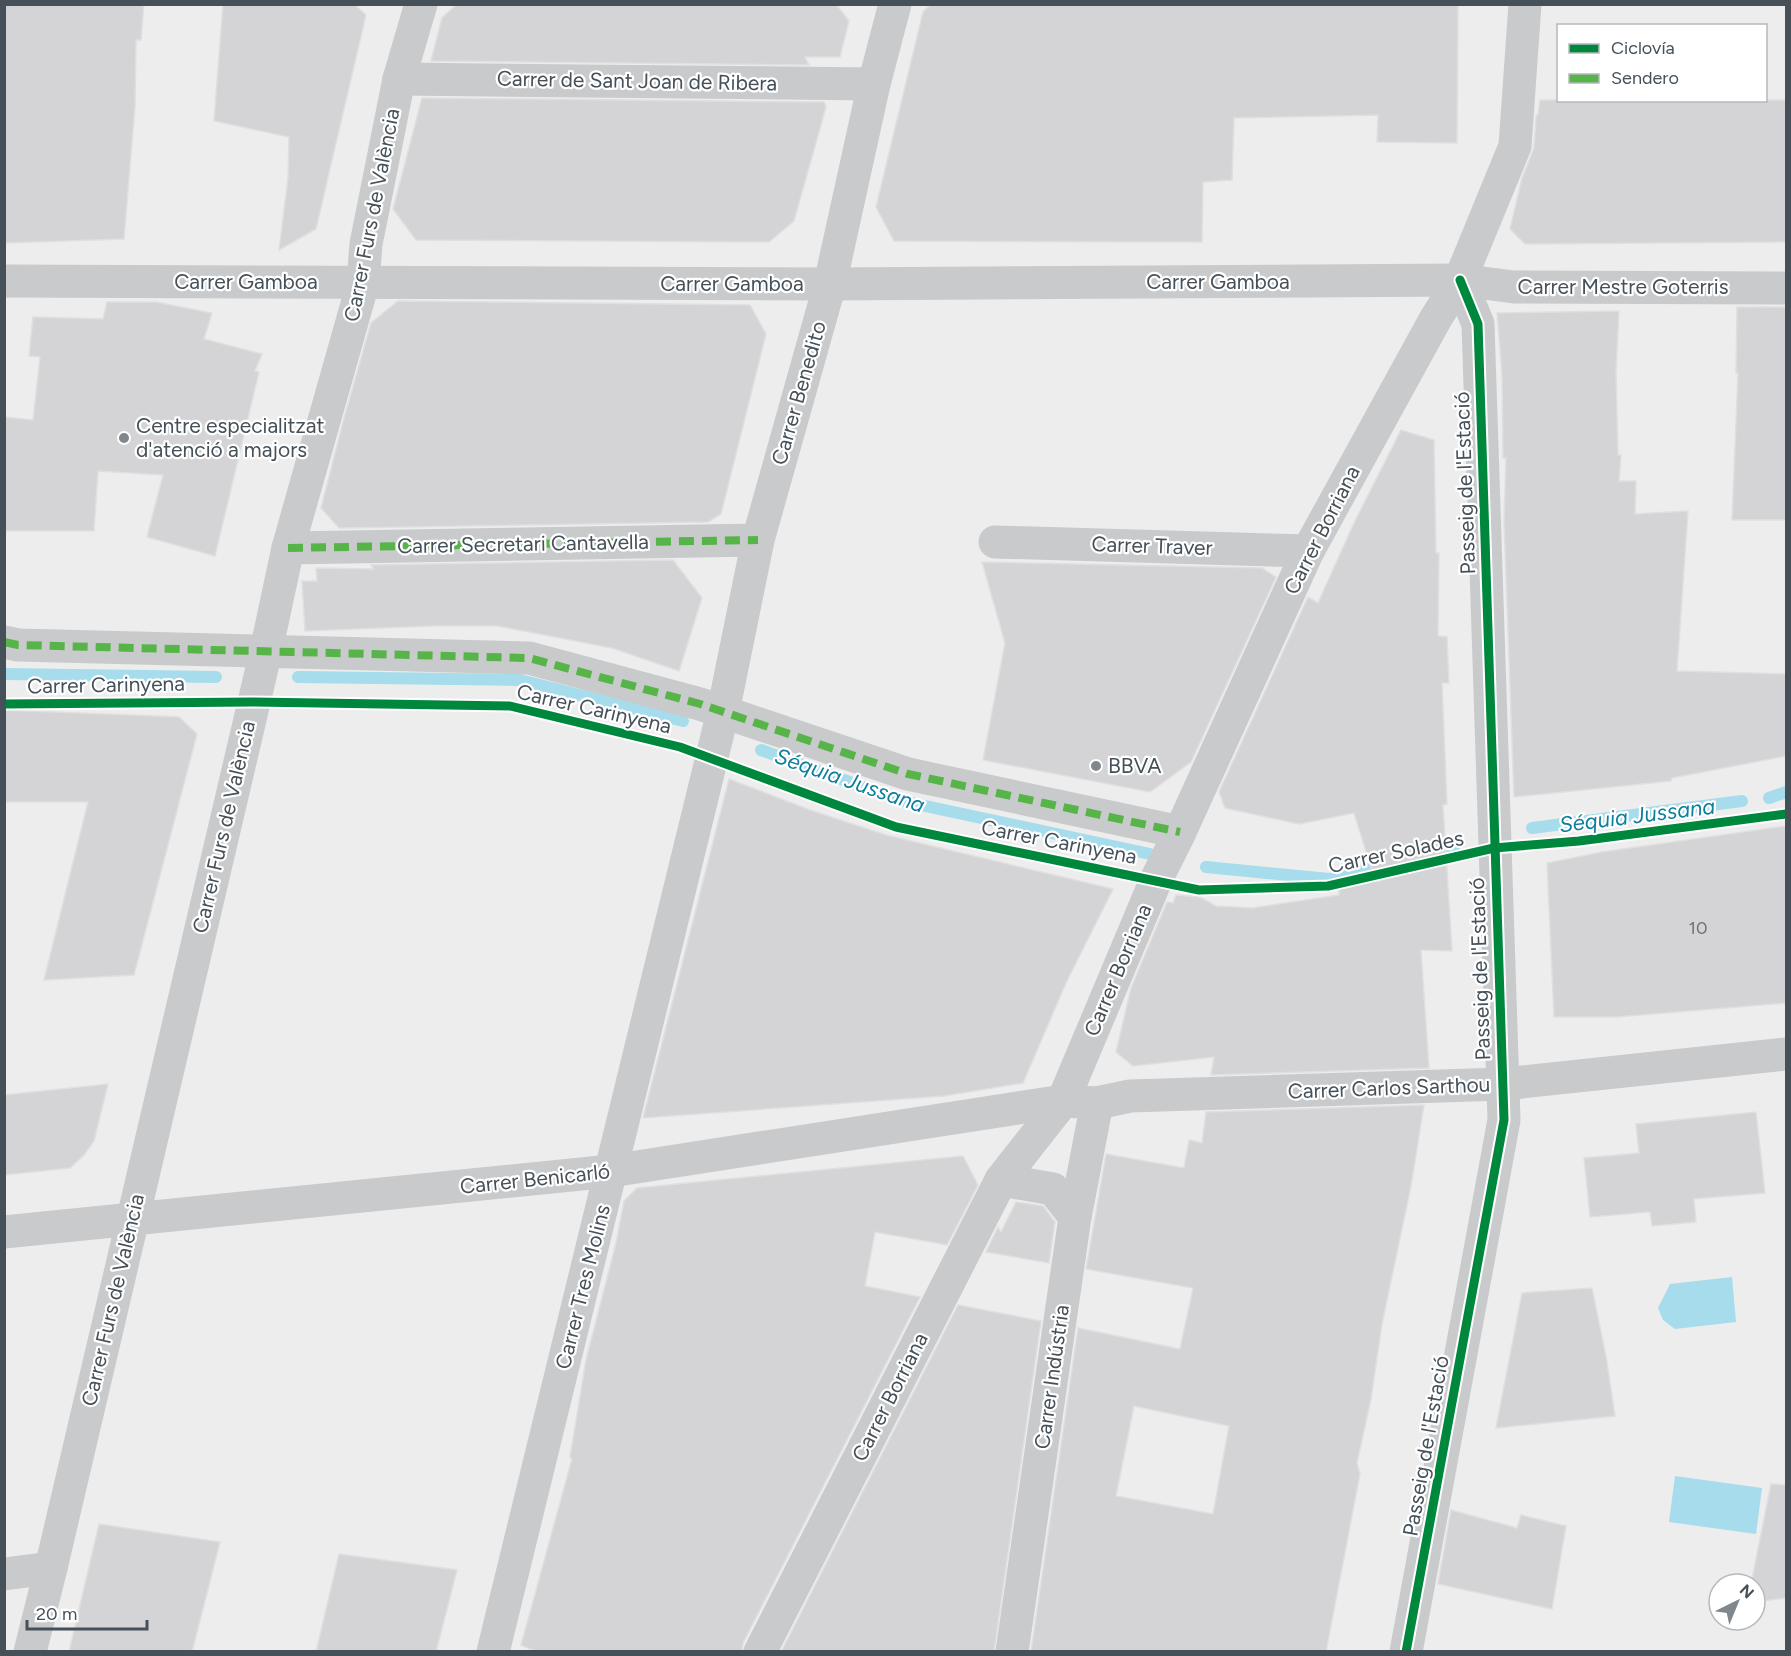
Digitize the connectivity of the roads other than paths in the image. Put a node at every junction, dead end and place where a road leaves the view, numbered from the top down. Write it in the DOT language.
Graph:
graph roads {
  1 [pos="421,4"];
  2 [pos="895,4"];
  3 [pos="1525,4"];
  4 [pos="399,79"];
  5 [pos="874,84"];
  6 [pos="1460,280"];
  7 [pos="4,281"];
  8 [pos="363,283"];
  9 [pos="830,284"];
  10 [pos="1786,288"];
  11 [pos="758,540"];
  12 [pos="995,542"];
  13 [pos="288,548"];
  14 [pos="1308,551"];
  15 [pos="4,642"];
  16 [pos="266,651"];
  17 [pos="723,712"];
  18 [pos="1180,832"];
  19 [pos="1786,1054"];
  20 [pos="1503,1084"];
  21 [pos="1063,1101"];
  22 [pos="1097,1103"];
  23 [pos="611,1172"];
  24 [pos="1001,1180"];
  25 [pos="1075,1217"];
  26 [pos="132,1219"];
  27 [pos="4,1232"];
  28 [pos="51,1568"];
  29 [pos="4,1574"];
  30 [pos="30,1652"];
  31 [pos="493,1652"];
  32 [pos="760,1652"];
  33 [pos="1012,1652"];
  34 [pos="1406,1652"];
  1 -- 4 [label="street, Carrer Furs de València"];
  2 -- 5 [label="street, Carrer Benedito"];
  3 -- 6 [label="street, Carrer Borriana"];
  4 -- 5 [label="street, Carrer de Sant Joan de Ribera"];
  4 -- 8 [label="street, Carrer Furs de València"];
  5 -- 9 [label="street, Carrer Benedito"];
  6 -- 9 [label="street, Carrer Gamboa"];
  6 -- 10 [label="street, Carrer Mestre Goterris"];
  6 -- 14 [label="street, Carrer Borriana"];
  6 -- 20 [label="street, Passeig de l'Estació"];
  7 -- 8 [label="street, Carrer Gamboa"];
  8 -- 9 [label="street, Carrer Gamboa"];
  8 -- 13 [label="street, Carrer Furs de València"];
  9 -- 11 [label="street, Carrer Benedito"];
  11 -- 13 [label="street, Carrer Secretari Cantavella"];
  11 -- 17 [label="street, Carrer Benedito"];
  12 -- 14 [label="street, Carrer Traver"];
  13 -- 16 [label="street, Carrer Furs de València"];
  14 -- 18 [label="street, Carrer Borriana"];
  15 -- 16 [label="street, Carrer Carinyena"];
  16 -- 17 [label="street, Carrer Carinyena"];
  16 -- 26 [label="street, Carrer Furs de València"];
  17 -- 18 [label="street, Carrer Carinyena"];
  17 -- 23 [label="street, Carrer Tres Molins"];
  18 -- 21 [label="street, Carrer Borriana"];
  19 -- 20 [label="street, Carrer Carlos Sarthou"];
  20 -- 22 [label="street, Carrer Carlos Sarthou"];
  20 -- 34 [label="street, Passeig de l'Estació"];
  21 -- 22 [label="street, Carrer Carlos Sarthou"];
  21 -- 23 [label="street, Carrer Benicarló"];
  21 -- 24 [label="street, Carrer Borriana"];
  22 -- 25 [label="street, Carrer Indústria"];
  23 -- 26 [label="street, Carrer Benicarló"];
  23 -- 31 [label="street, Carrer Tres Molins"];
  24 -- 25 [label="street"];
  24 -- 32 [label="street, Carrer Borriana"];
  25 -- 33 [label="street, Carrer Indústria"];
  26 -- 27 [label="street, Carrer Benicarló"];
  26 -- 28 [label="street, Carrer Furs de València"];
  28 -- 29 [label="street"];
  28 -- 30 [label="street, Carrer Furs de València"];
}
